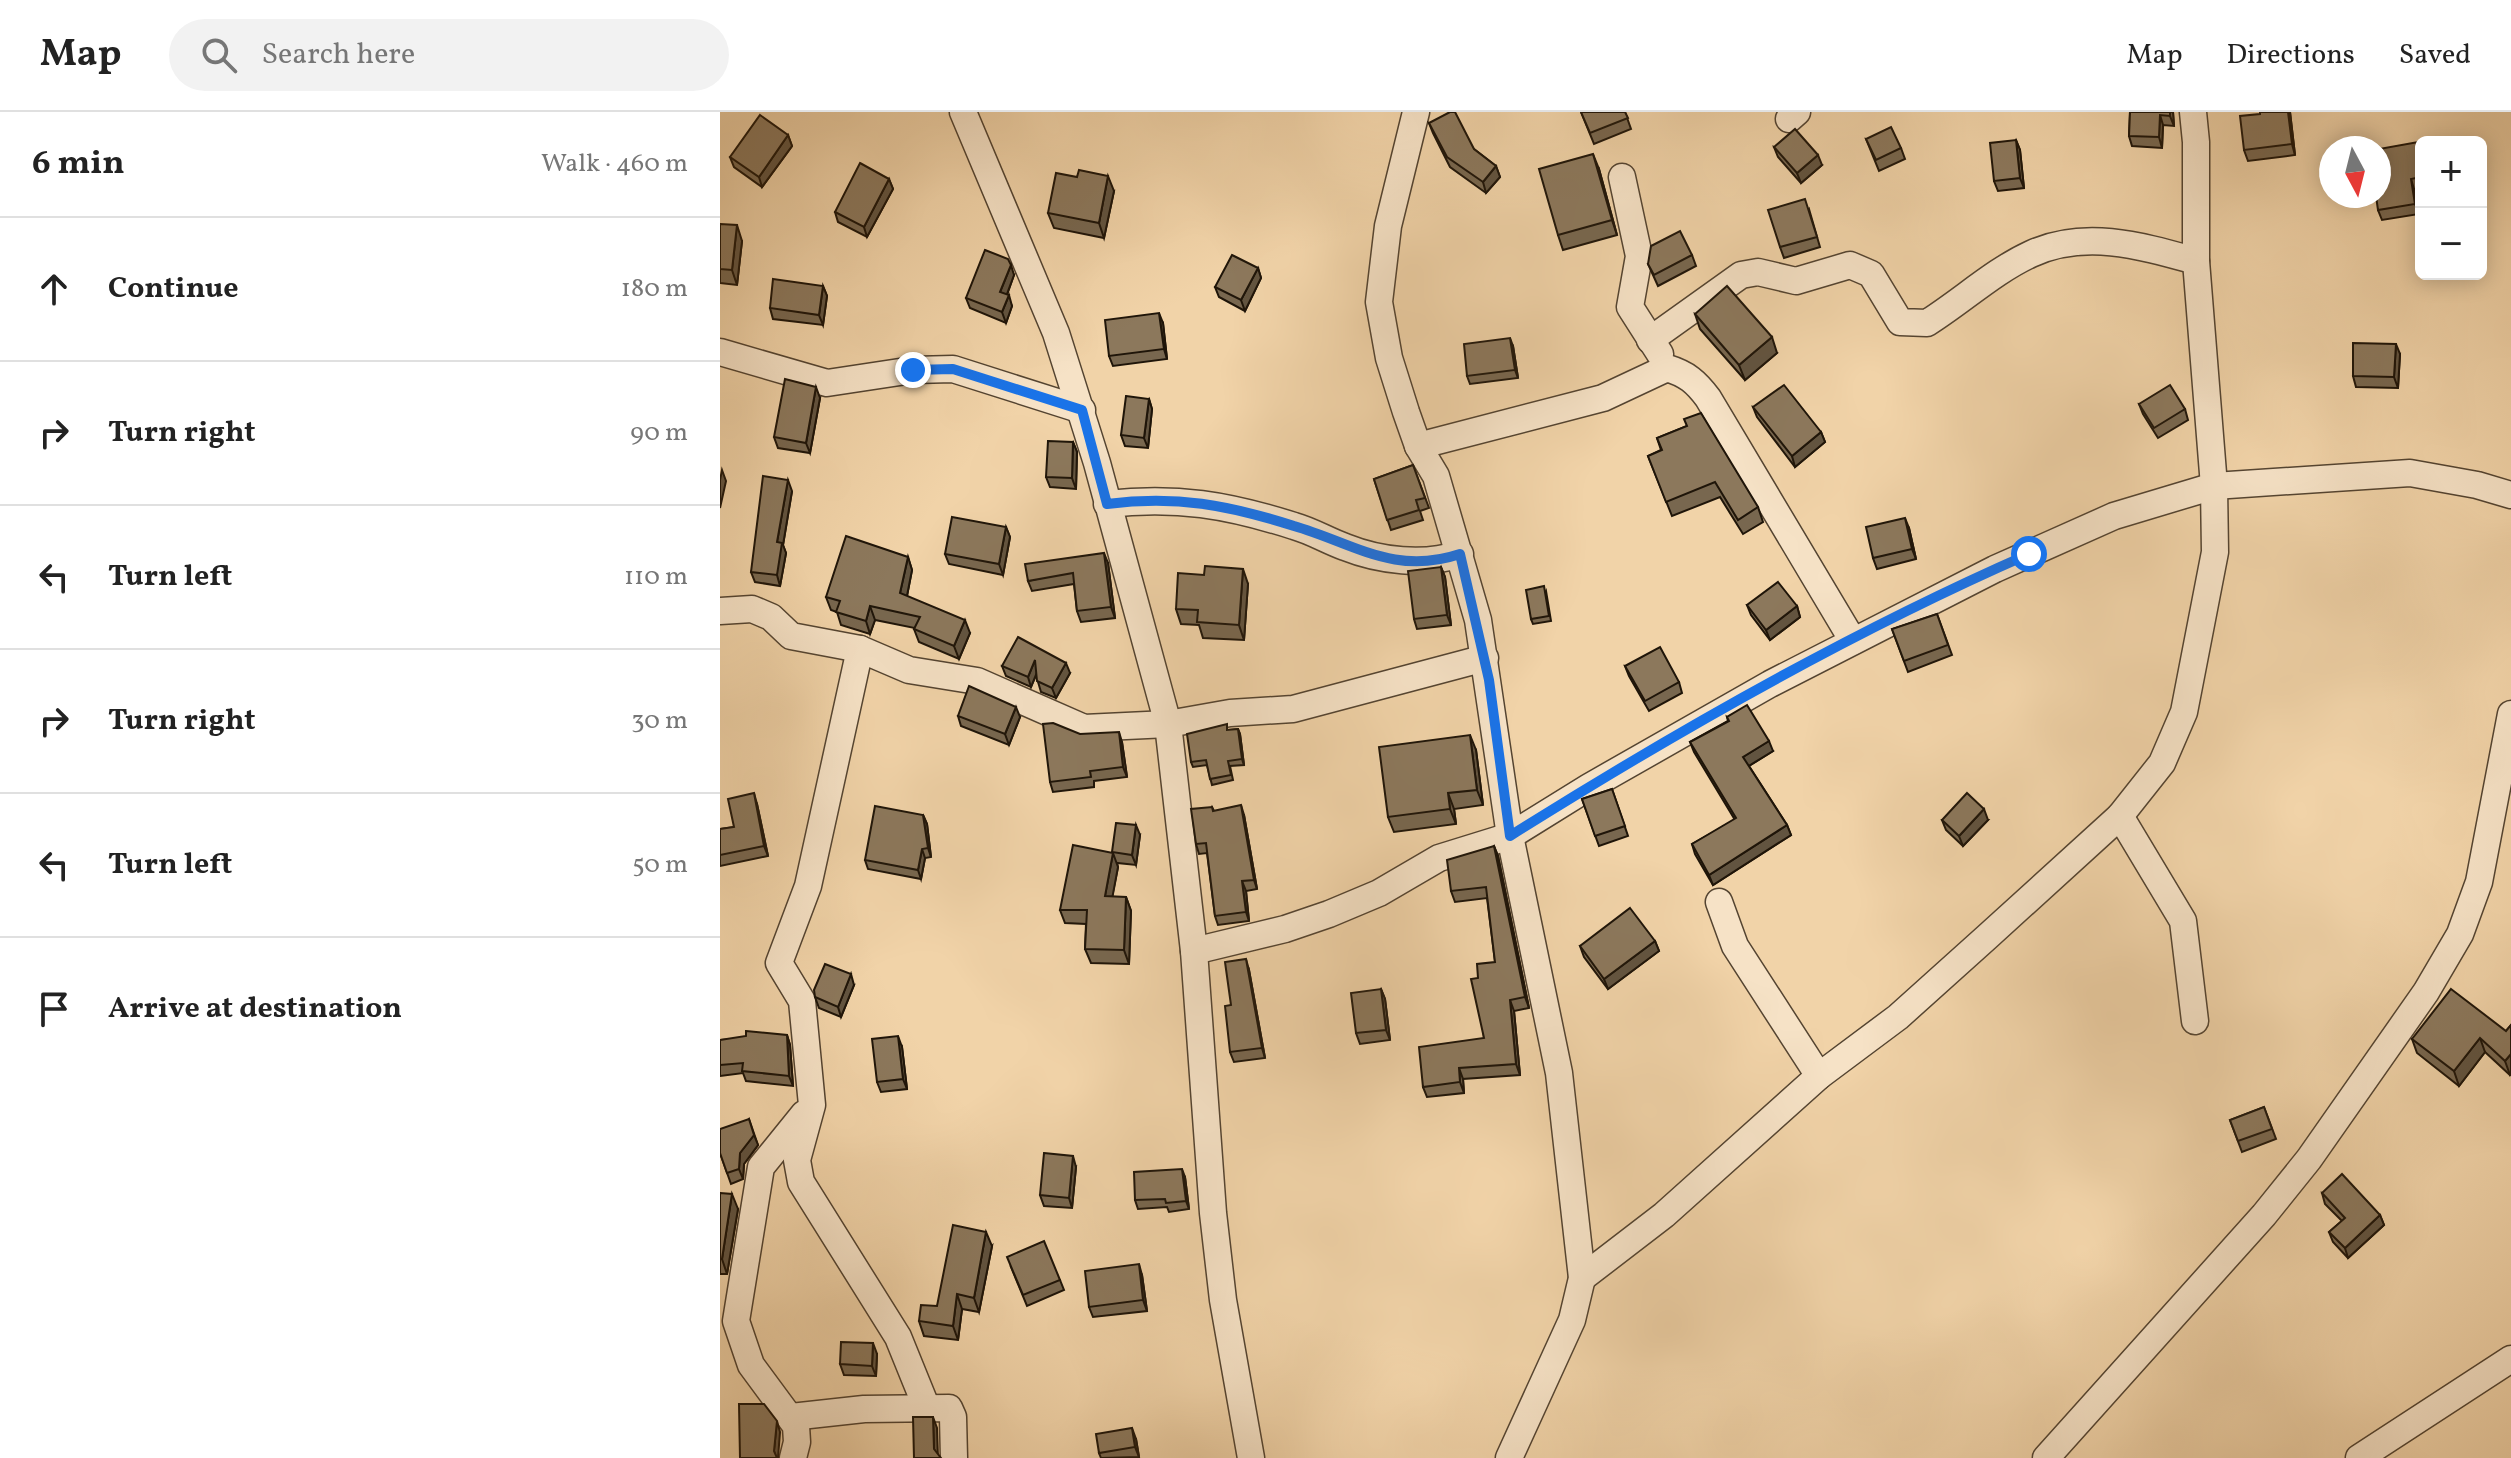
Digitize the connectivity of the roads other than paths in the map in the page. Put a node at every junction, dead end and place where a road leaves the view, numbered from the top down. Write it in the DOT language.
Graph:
graph roads {
  1 [pos="963,112"];
  2 [pos="1416,112"];
  3 [pos="2193,112"];
  4 [pos="1622,177"];
  5 [pos="2196,261"];
  6 [pos="1650,340"];
  7 [pos="720,352"];
  8 [pos="1667,368"];
  9 [pos="1082,410"];
  10 [pos="1418,446"];
  11 [pos="2214,486"];
  12 [pos="2511,495"];
  13 [pos="1107,504"];
  14 [pos="1460,554"];
  15 [pos="720,611"];
  16 [pos="1853,641"];
  17 [pos="860,649"];
  18 [pos="1485,658"];
  19 [pos="2511,714"];
  20 [pos="1168,724"];
  21 [pos="2120,816"];
  22 [pos="1510,836"];
  23 [pos="1719,902"];
  24 [pos="1194,951"];
  25 [pos="2195,1021"];
  26 [pos="1819,1076"];
  27 [pos="812,1105"];
  28 [pos="1582,1278"];
  29 [pos="2511,1359"];
  30 [pos="926,1406"];
  31 [pos="791,1417"];
  32 [pos="793,1458"];
  33 [pos="954,1458"];
  34 [pos="1251,1458"];
  35 [pos="1509,1458"];
  36 [pos="2046,1458"];
  37 [pos="2359,1458"];
  1 -- 9 [label="street"];
  2 -- 10 [label="street"];
  3 -- 5 [label="street"];
  4 -- 6 [label="street"];
  5 -- 6 [label="street"];
  5 -- 11 [label="street"];
  6 -- 8 [label="street"];
  7 -- 9 [label="street"];
  8 -- 10 [label="street"];
  8 -- 16 [label="street"];
  9 -- 13 [label="street"];
  10 -- 14 [label="street"];
  11 -- 12 [label="street"];
  11 -- 16 [label="street"];
  11 -- 21 [label="street"];
  13 -- 14 [label="street"];
  13 -- 20 [label="street"];
  14 -- 18 [label="street"];
  15 -- 17 [label="street"];
  16 -- 22 [label="street"];
  17 -- 20 [label="street"];
  17 -- 27 [label="street"];
  18 -- 20 [label="street"];
  18 -- 22 [label="street"];
  19 -- 36 [label="street"];
  20 -- 24 [label="street"];
  21 -- 25 [label="street"];
  21 -- 26 [label="street"];
  22 -- 24 [label="street"];
  22 -- 28 [label="street"];
  23 -- 26 [label="street"];
  24 -- 34 [label="street"];
  26 -- 28 [label="street"];
  27 -- 30 [label="street"];
  27 -- 31 [label="street"];
  28 -- 35 [label="street"];
  29 -- 37 [label="street"];
  30 -- 31 [label="street"];
  30 -- 33 [label="street"];
  31 -- 32 [label="street"];
}
